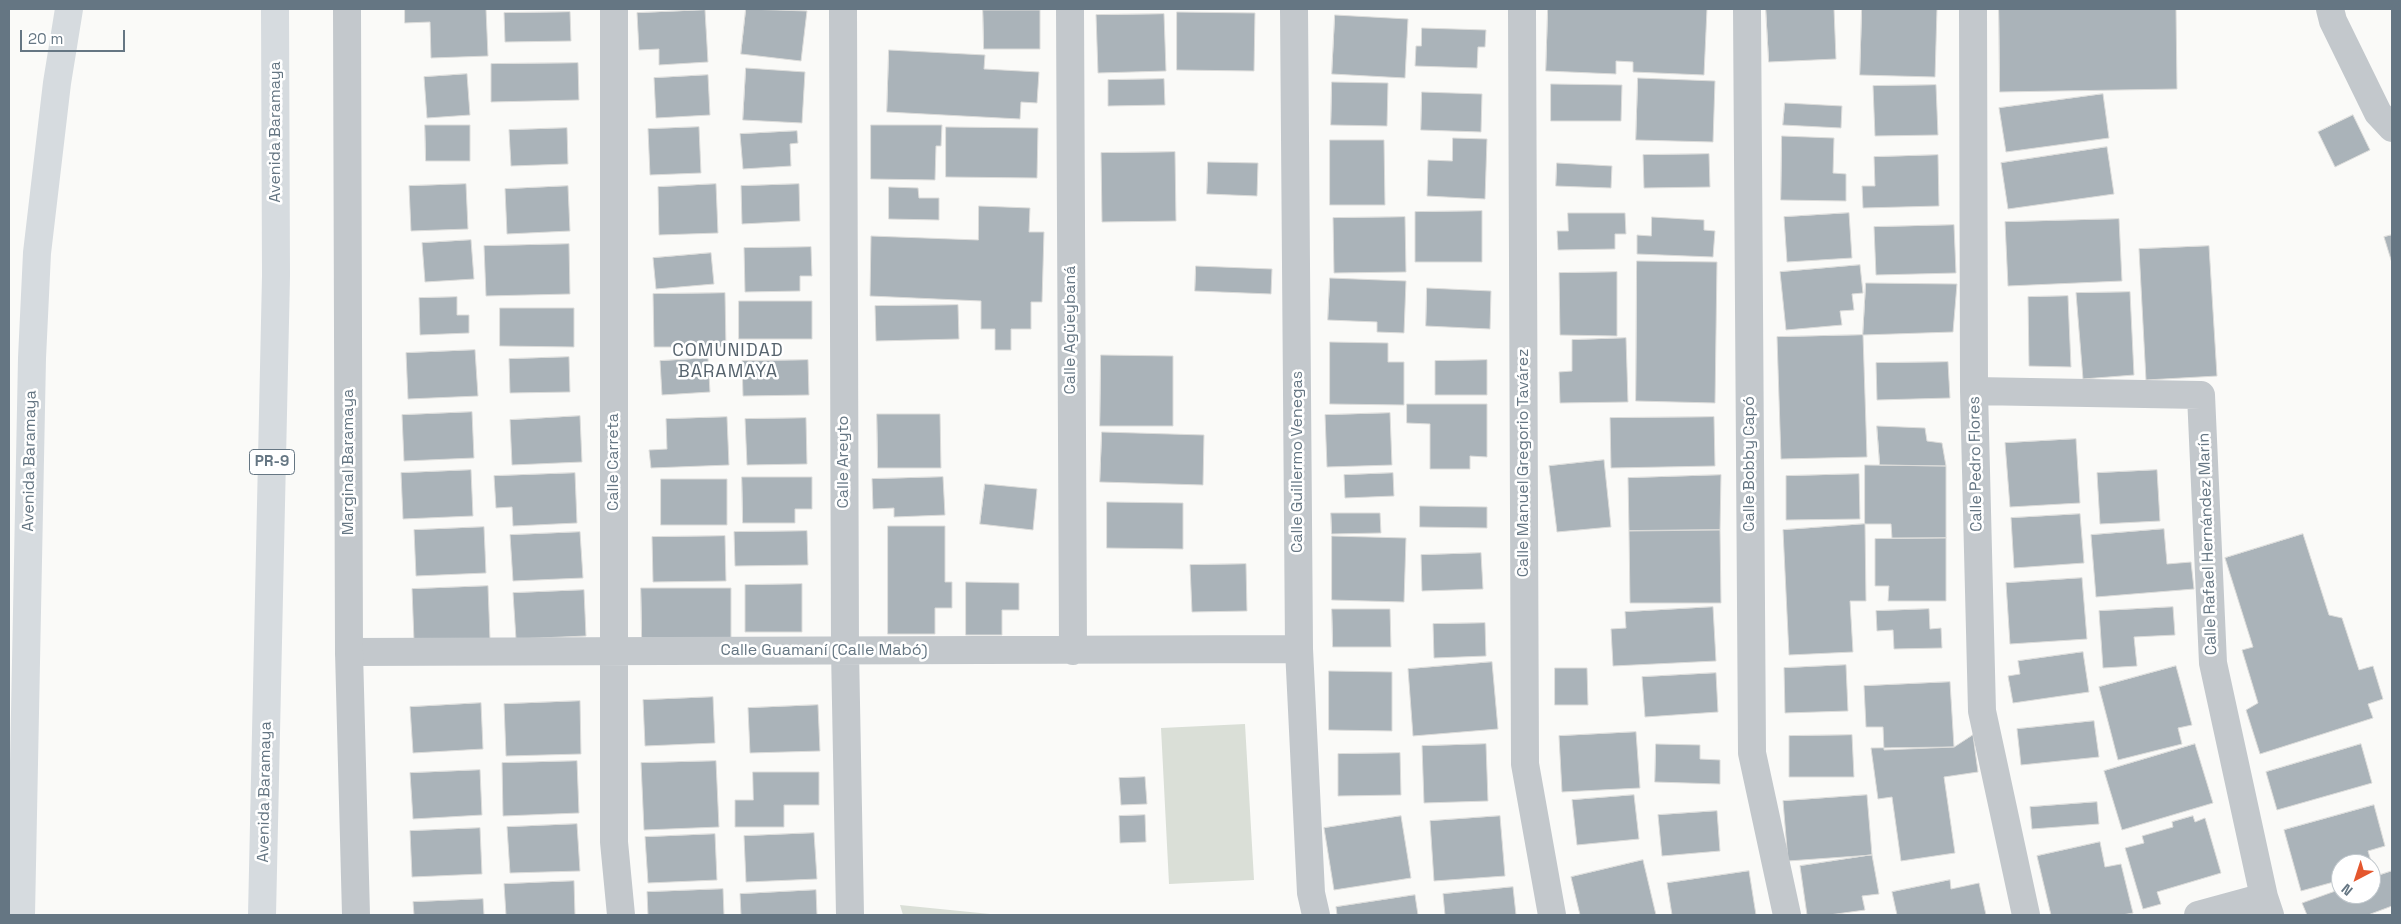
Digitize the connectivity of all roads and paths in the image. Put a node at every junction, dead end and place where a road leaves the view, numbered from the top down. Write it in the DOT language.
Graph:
graph roads {
  1 [pos="68,9"];
  2 [pos="275,9"];
  3 [pos="347,9"];
  4 [pos="614,9"];
  5 [pos="843,9"];
  6 [pos="1070,9"];
  7 [pos="1294,9"];
  8 [pos="1522,9"];
  9 [pos="1747,9"];
  10 [pos="1973,9"];
  11 [pos="2330,9"];
  12 [pos="2392,128"];
  13 [pos="1974,391"];
  14 [pos="845,650"];
  15 [pos="1299,650"];
  16 [pos="1073,651"];
  17 [pos="349,652"];
  18 [pos="614,653"];
  19 [pos="2267,906"];
  20 [pos="21,915"];
  21 [pos="262,915"];
  22 [pos="356,915"];
  23 [pos="621,915"];
  24 [pos="850,915"];
  25 [pos="1316,915"];
  26 [pos="1552,915"];
  27 [pos="1787,915"];
  28 [pos="2026,915"];
  29 [pos="2198,915"];
  1 -- 20 [label="highway, Avenida Baramaya"];
  2 -- 21 [label="highway, Avenida Baramaya / PR-9"];
  3 -- 17 [label="street, Marginal Baramaya"];
  4 -- 18 [label="street, Calle Carreta"];
  5 -- 14 [label="street, Calle Areyto"];
  6 -- 16 [label="street, Calle Agüeybaná"];
  7 -- 15 [label="street, Calle Guillermo Venegas"];
  8 -- 26 [label="street, Calle Manuel Gregorio Tavárez"];
  9 -- 27 [label="street, Calle Bobby Capó"];
  10 -- 13 [label="street, Calle Pedro Flores"];
  11 -- 12 [label="street"];
  13 -- 19 [label="street, Calle Rafael Hernández Marín"];
  13 -- 28 [label="street, Calle Pedro Flores"];
  14 -- 16 [label="street, Calle Guamaní (Calle Mabó)"];
  14 -- 18 [label="street, Calle Guamaní (Calle Mabó)"];
  14 -- 24 [label="street, Calle Areyto"];
  15 -- 16 [label="street, Calle Guamaní (Calle Mabó)"];
  15 -- 25 [label="street, Calle Guillermo Venegas"];
  17 -- 18 [label="street, Calle Guamaní (Calle Mabó)"];
  17 -- 22 [label="street, Marginal Baramaya"];
  18 -- 23 [label="street, Calle Carreta"];
  19 -- 29 [label="street"];
}
